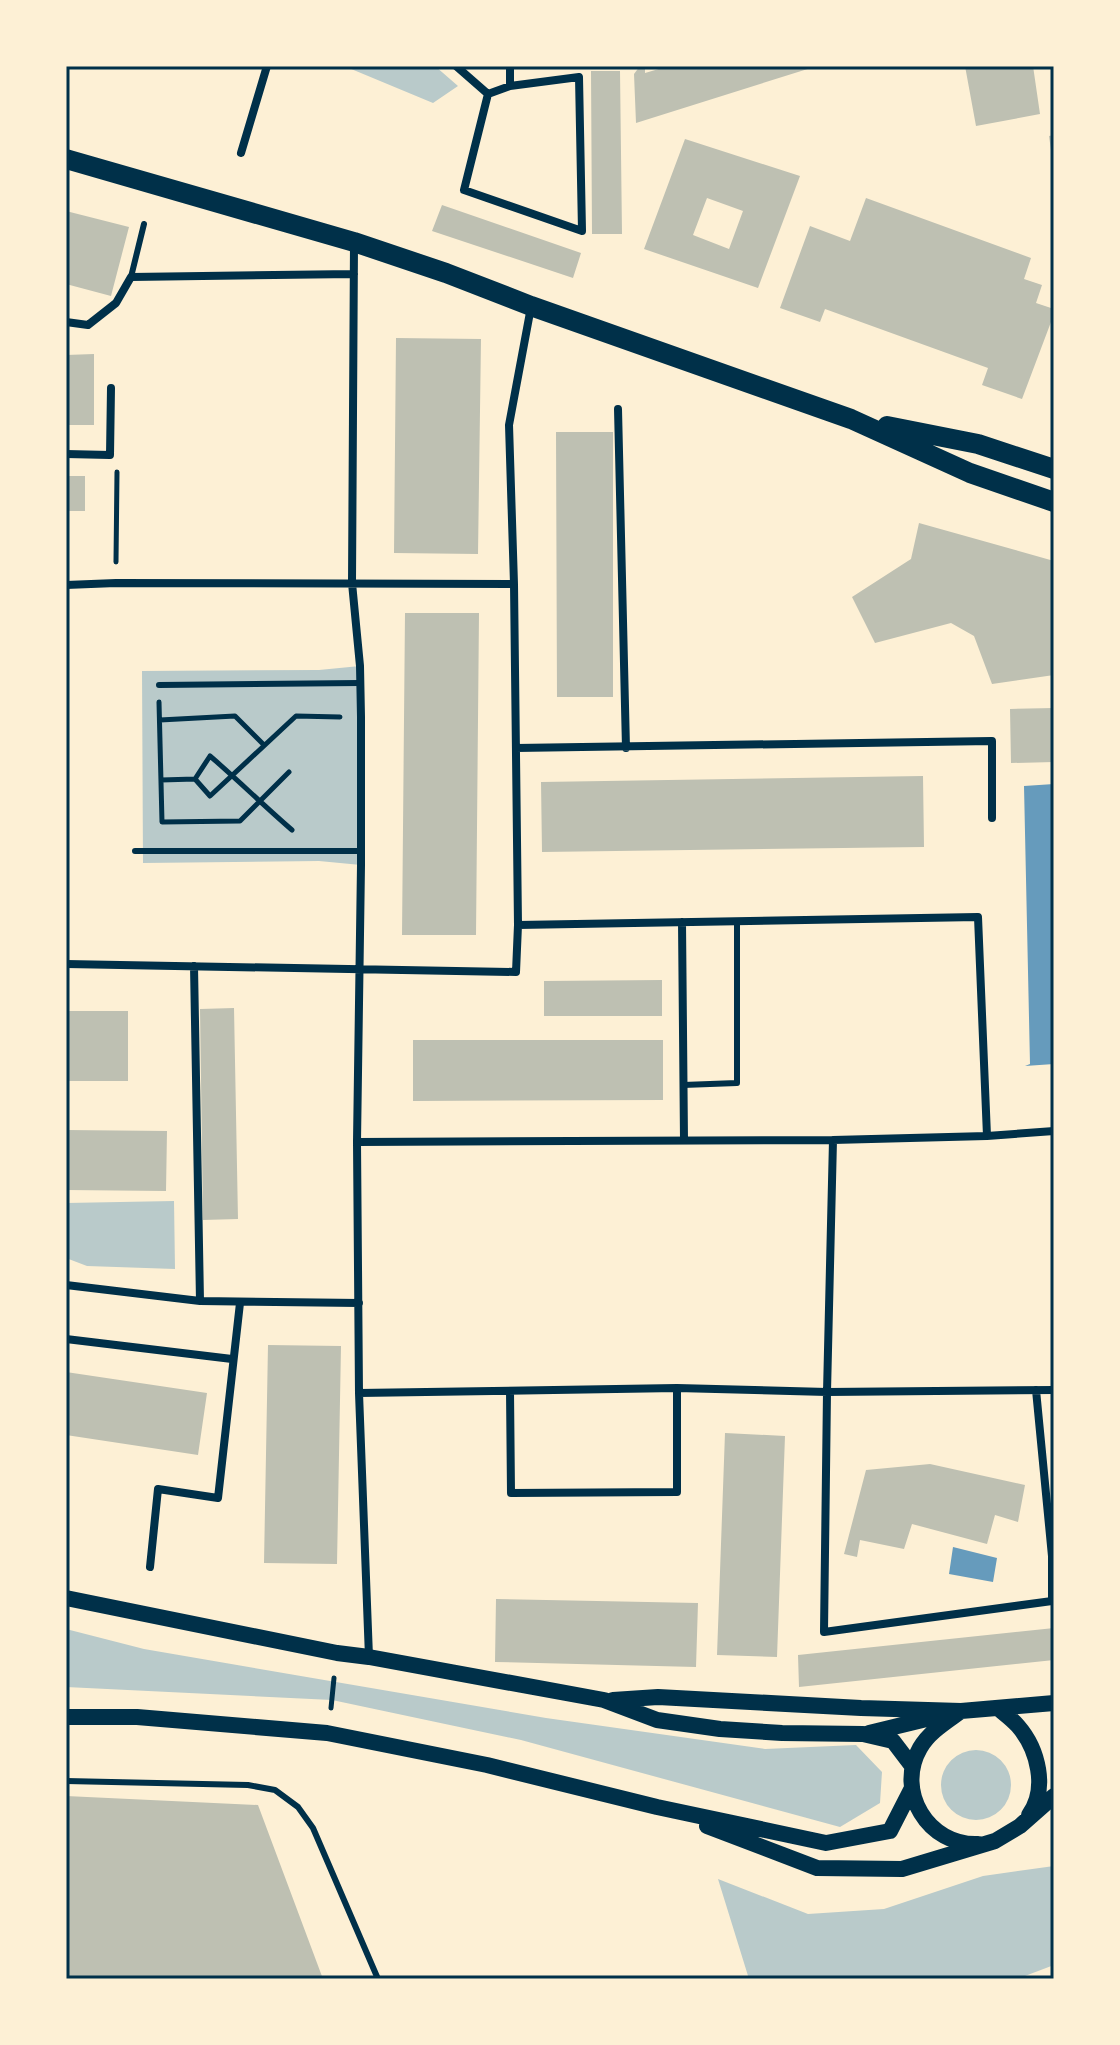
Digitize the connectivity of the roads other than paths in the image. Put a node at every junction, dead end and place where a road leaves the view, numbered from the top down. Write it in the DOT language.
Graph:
graph roads {
  1 [pos="267,66"];
  2 [pos="456,66"];
  3 [pos="510,66"];
  4 [pos="510,86"];
  5 [pos="488,94"];
  6 [pos="241,153"];
  7 [pos="66,159"];
  8 [pos="144,224"];
  9 [pos="354,242"];
  10 [pos="354,274"];
  11 [pos="131,277"];
  12 [pos="531,306"];
  13 [pos="66,322"];
  14 [pos="111,388"];
  15 [pos="618,409"];
  16 [pos="851,419"];
  17 [pos="66,454"];
  18 [pos="1054,469"];
  19 [pos="1054,502"];
  20 [pos="352,583"];
  21 [pos="514,584"];
  22 [pos="66,585"];
  23 [pos="360,683"];
  24 [pos="159,685"];
  25 [pos="516,748"];
  26 [pos="626,748"];
  27 [pos="992,818"];
  28 [pos="135,851"];
  29 [pos="361,851"];
  30 [pos="737,921"];
  31 [pos="682,922"];
  32 [pos="518,925"];
  33 [pos="66,964"];
  34 [pos="194,966"];
  35 [pos="359,968"];
  36 [pos="683,1085"];
  37 [pos="1054,1131"];
  38 [pos="987,1136"];
  39 [pos="684,1140"];
  40 [pos="833,1140"];
  41 [pos="357,1142"];
  42 [pos="66,1285"];
  43 [pos="200,1301"];
  44 [pos="240,1303"];
  45 [pos="359,1303"];
  46 [pos="66,1339"];
  47 [pos="232,1359"];
  48 [pos="677,1388"];
  49 [pos="1036,1390"];
  50 [pos="1054,1390"];
  51 [pos="510,1391"];
  52 [pos="827,1392"];
  53 [pos="359,1393"];
  54 [pos="1053,1556"];
  55 [pos="150,1567"];
  56 [pos="66,1598"];
  57 [pos="369,1657"];
  58 [pos="604,1700"];
  59 [pos="1054,1703"];
  60 [pos="999,1709"];
  61 [pos="961,1711"];
  62 [pos="66,1717"];
  63 [pos="863,1734"];
  64 [pos="912,1766"];
  65 [pos="66,1781"];
  66 [pos="911,1790"];
  67 [pos="1050,1805"];
  68 [pos="657,1807"];
  69 [pos="1020,1826"];
  70 [pos="995,1841"];
  71 [pos="378,1979"];
  1 -- 6 [label="street"];
  2 -- 5 [label="street"];
  3 -- 4 [label="street"];
  4 -- 5 [label="street"];
  4 -- 5 [label="street"];
  7 -- 9 [label="main road"];
  8 -- 11 [label="lane"];
  9 -- 10 [label="street"];
  9 -- 12 [label="main road"];
  10 -- 11 [label="street"];
  10 -- 20 [label="street"];
  11 -- 13 [label="street"];
  12 -- 16 [label="main road"];
  12 -- 21 [label="street"];
  14 -- 17 [label="street"];
  15 -- 26 [label="street"];
  16 -- 18 [label="main road"];
  16 -- 19 [label="main road"];
  20 -- 21 [label="street"];
  20 -- 22 [label="street"];
  20 -- 23 [label="street"];
  21 -- 25 [label="street"];
  23 -- 24 [label="lane"];
  23 -- 29 [label="street"];
  25 -- 26 [label="street"];
  25 -- 32 [label="street"];
  26 -- 27 [label="street"];
  28 -- 29 [label="lane"];
  29 -- 35 [label="street"];
  30 -- 31 [label="street"];
  30 -- 36 [label="lane"];
  30 -- 38 [label="street"];
  31 -- 32 [label="street"];
  31 -- 36 [label="street"];
  32 -- 35 [label="street"];
  33 -- 34 [label="street"];
  34 -- 35 [label="street"];
  34 -- 43 [label="street"];
  35 -- 41 [label="street"];
  36 -- 39 [label="street"];
  37 -- 38 [label="street"];
  38 -- 40 [label="street"];
  39 -- 40 [label="street"];
  39 -- 41 [label="street"];
  40 -- 52 [label="street"];
  41 -- 45 [label="street"];
  42 -- 43 [label="street"];
  43 -- 44 [label="street"];
  44 -- 45 [label="street"];
  44 -- 47 [label="street"];
  45 -- 53 [label="street"];
  46 -- 47 [label="street"];
  47 -- 55 [label="street"];
  48 -- 51 [label="street"];
  48 -- 51 [label="street"];
  48 -- 52 [label="street"];
  49 -- 50 [label="street"];
  49 -- 52 [label="street"];
  49 -- 54 [label="street"];
  51 -- 53 [label="street"];
  52 -- 54 [label="street"];
  53 -- 57 [label="street"];
  56 -- 57 [label="main road"];
  57 -- 58 [label="main road"];
  58 -- 61 [label="main road"];
  58 -- 63 [label="main road"];
  59 -- 60 [label="main road"];
  60 -- 61 [label="main road"];
  60 -- 69 [label="main road"];
  61 -- 63 [label="main road"];
  61 -- 64 [label="main road"];
  62 -- 68 [label="main road"];
  63 -- 64 [label="main road"];
  64 -- 66 [label="main road"];
  65 -- 71 [label="lane"];
  66 -- 68 [label="main road"];
  66 -- 70 [label="main road"];
  67 -- 69 [label="main road"];
  68 -- 70 [label="main road"];
  69 -- 70 [label="main road"];
}
